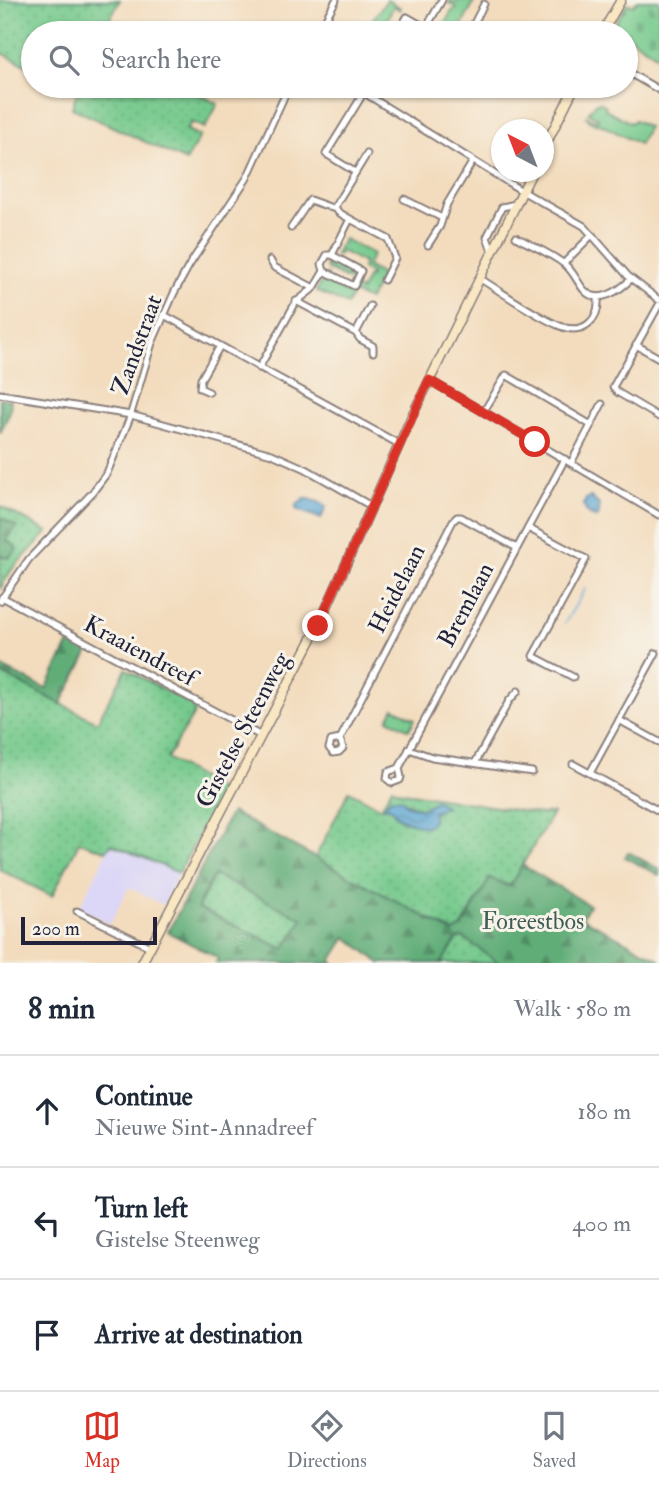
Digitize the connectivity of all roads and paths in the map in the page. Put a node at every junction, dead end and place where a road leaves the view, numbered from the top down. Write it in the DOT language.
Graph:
graph roads {
  1 [pos="336,0"];
  2 [pos="442,0"];
  3 [pos="621,0"];
  4 [pos="484,4"];
  5 [pos="325,21"];
  6 [pos="430,21"];
  7 [pos="475,21"];
  8 [pos="609,21"];
  9 [pos="638,78"];
  10 [pos="659,90"];
  11 [pos="284,98"];
  12 [pos="359,98"];
  13 [pos="378,98"];
  14 [pos="569,98"];
  15 [pos="554,128"];
  16 [pos="318,149"];
  17 [pos="326,154"];
  18 [pos="367,154"];
  19 [pos="473,161"];
  20 [pos="355,172"];
  21 [pos="527,182"];
  22 [pos="522,191"];
  23 [pos="404,199"];
  24 [pos="335,209"];
  25 [pos="442,218"];
  26 [pos="350,219"];
  27 [pos="291,228"];
  28 [pos="592,234"];
  29 [pos="516,237"];
  30 [pos="428,245"];
  31 [pos="332,255"];
  32 [pos="270,260"];
  33 [pos="564,263"];
  34 [pos="324,271"];
  35 [pos="479,278"];
  36 [pos="631,279"];
  37 [pos="384,280"];
  38 [pos="314,288"];
  39 [pos="598,297"];
  40 [pos="296,301"];
  41 [pos="659,302"];
  42 [pos="370,306"];
  43 [pos="164,315"];
  44 [pos="356,333"];
  45 [pos="636,345"];
  46 [pos="220,346"];
  47 [pos="373,352"];
  48 [pos="659,358"];
  49 [pos="260,368"];
  50 [pos="429,380"];
  51 [pos="209,392"];
  52 [pos="0,394"];
  53 [pos="602,404"];
  54 [pos="484,411"];
  55 [pos="131,415"];
  56 [pos="659,417"];
  57 [pos="591,425"];
  58 [pos="399,444"];
  59 [pos="568,461"];
  60 [pos="372,506"];
  61 [pos="659,515"];
  62 [pos="528,528"];
  63 [pos="517,548"];
  64 [pos="1,599"];
  65 [pos="656,653"];
  66 [pos="573,677"];
  67 [pos="518,691"];
  68 [pos="619,720"];
  69 [pos="261,736"];
  70 [pos="340,739"];
  71 [pos="659,742"];
  72 [pos="409,749"];
  73 [pos="475,763"];
  74 [pos="573,764"];
  75 [pos="398,768"];
  76 [pos="532,772"];
  77 [pos="590,773"];
  78 [pos="659,811"];
  79 [pos="77,911"];
  80 [pos="150,947"];
  81 [pos="142,963"];
  1 -- 5 [label="street"];
  2 -- 6 [label="street"];
  3 -- 8 [label="main road"];
  4 -- 7 [label="street"];
  9 -- 10 [label="street"];
  11 -- 43 [label="street, Zandstraat"];
  12 -- 17 [label="street"];
  13 -- 19 [label="street"];
  14 -- 15 [label="main road"];
  16 -- 17 [label="street"];
  17 -- 20 [label="street"];
  18 -- 20 [label="street"];
  19 -- 22 [label="street"];
  19 -- 25 [label="street"];
  20 -- 24 [label="street"];
  21 -- 22 [label="main road, Gistelse Steenweg"];
  22 -- 28 [label="street"];
  22 -- 35 [label="main road, Gistelse Steenweg"];
  23 -- 25 [label="street"];
  24 -- 26 [label="street"];
  24 -- 27 [label="street"];
  25 -- 30 [label="street"];
  26 -- 31 [label="street"];
  26 -- 37 [label="street"];
  28 -- 33 [label="street"];
  28 -- 36 [label="street"];
  29 -- 33 [label="street"];
  31 -- 34 [label="street"];
  31 -- 34 [label="street"];
  32 -- 38 [label="street"];
  33 -- 39 [label="street"];
  34 -- 38 [label="street"];
  35 -- 39 [label="street"];
  35 -- 50 [label="main road, Gistelse Steenweg"];
  36 -- 39 [label="street"];
  36 -- 41 [label="street"];
  38 -- 40 [label="street"];
  40 -- 44 [label="street"];
  40 -- 49 [label="street"];
  41 -- 45 [label="street"];
  42 -- 44 [label="street"];
  43 -- 46 [label="street"];
  43 -- 55 [label="street, Zandstraat"];
  44 -- 47 [label="street"];
  45 -- 48 [label="street"];
  45 -- 56 [label="street"];
  46 -- 49 [label="street"];
  46 -- 51 [label="street"];
  49 -- 58 [label="street"];
  50 -- 54 [label="street"];
  50 -- 58 [label="main road, Gistelse Steenweg"];
  52 -- 55 [label="street"];
  53 -- 57 [label="street, Bremlaan"];
  54 -- 57 [label="street"];
  54 -- 59 [label="street"];
  55 -- 60 [label="street"];
  55 -- 64 [label="street, Zandstraat"];
  57 -- 59 [label="street, Bremlaan"];
  58 -- 60 [label="main road, Gistelse Steenweg"];
  59 -- 61 [label="street"];
  59 -- 62 [label="street, Bremlaan"];
  60 -- 69 [label="main road, Gistelse Steenweg"];
  62 -- 63 [label="street, Bremlaan"];
  62 -- 66 [label="street"];
  63 -- 70 [label="street, Heidelaan"];
  63 -- 72 [label="street, Bremlaan"];
  64 -- 69 [label="street, Kraaiendreef"];
  65 -- 68 [label="street"];
  67 -- 73 [label="street"];
  68 -- 71 [label="street"];
  68 -- 77 [label="street"];
  69 -- 80 [label="main road, Gistelse Steenweg"];
  72 -- 73 [label="street"];
  72 -- 75 [label="street, Bremlaan"];
  73 -- 76 [label="street"];
  74 -- 77 [label="street"];
  77 -- 78 [label="street"];
  79 -- 80 [label="street"];
  80 -- 81 [label="main road, Gistelse Steenweg"];
}
